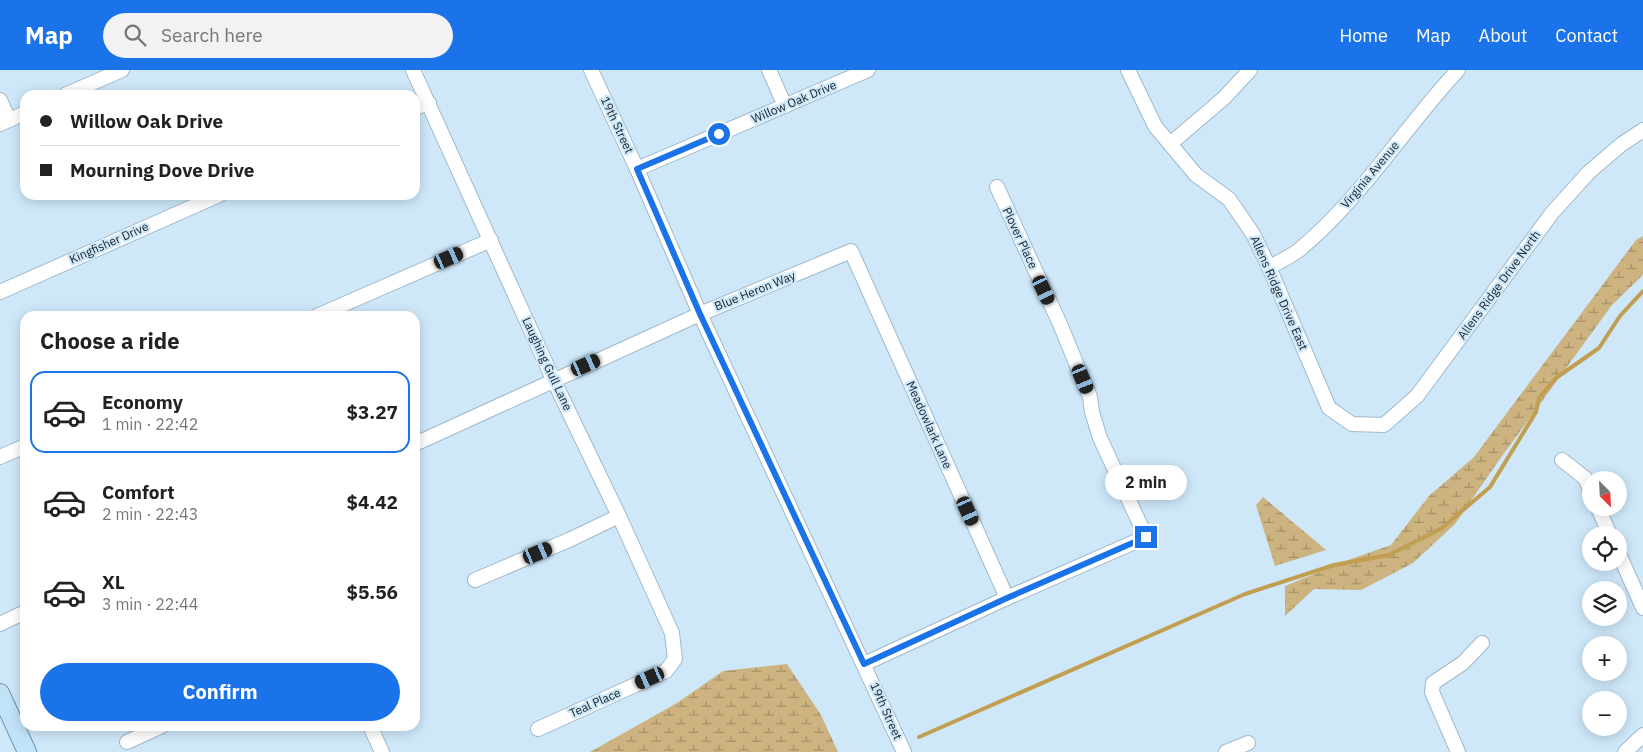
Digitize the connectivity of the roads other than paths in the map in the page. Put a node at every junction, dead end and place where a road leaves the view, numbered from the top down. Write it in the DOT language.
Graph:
graph roads {
  1 [pos="122,70"];
  2 [pos="413,70"];
  3 [pos="591,70"];
  4 [pos="769,70"];
  5 [pos="868,70"];
  6 [pos="1128,70"];
  7 [pos="1250,70"];
  8 [pos="1458,70"];
  9 [pos="77,90"];
  10 [pos="0,100"];
  11 [pos="429,103"];
  12 [pos="420,106"];
  13 [pos="785,106"];
  14 [pos="20,115"];
  15 [pos="4,122"];
  16 [pos="1643,130"];
  17 [pos="1170,144"];
  18 [pos="637,169"];
  19 [pos="997,187"];
  20 [pos="208,200"];
  21 [pos="491,240"];
  22 [pos="851,251"];
  23 [pos="1269,267"];
  24 [pos="0,292"];
  25 [pos="329,311"];
  26 [pos="700,314"];
  27 [pos="554,380"];
  28 [pos="1352,424"];
  29 [pos="420,442"];
  30 [pos="20,448"];
  31 [pos="0,457"];
  32 [pos="1562,460"];
  33 [pos="1582,476"];
  34 [pos="619,516"];
  35 [pos="1627,571"];
  36 [pos="475,580"];
  37 [pos="1007,598"];
  38 [pos="1643,608"];
  39 [pos="20,614"];
  40 [pos="0,624"];
  41 [pos="1482,643"];
  42 [pos="675,659"];
  43 [pos="864,664"];
  44 [pos="0,693"];
  45 [pos="538,729"];
  46 [pos="151,731"];
  47 [pos="372,731"];
  48 [pos="1643,734"];
  49 [pos="127,742"];
  50 [pos="1248,743"];
  51 [pos="27,752"];
  52 [pos="382,752"];
  53 [pos="904,752"];
  54 [pos="1226,752"];
  55 [pos="1458,752"];
  56 [pos="1625,752"];
  1 -- 9 [label="street"];
  2 -- 11 [label="street, Laughing Gull Lane"];
  3 -- 18 [label="street, 19th Street"];
  4 -- 13 [label="street"];
  5 -- 13 [label="street, Willow Oak Drive"];
  6 -- 17 [label="street, Allens Ridge Drive East"];
  7 -- 17 [label="street"];
  8 -- 23 [label="street, Virginia Avenue"];
  10 -- 15 [label="street"];
  11 -- 12 [label="street"];
  11 -- 21 [label="street, Laughing Gull Lane"];
  13 -- 18 [label="street, Willow Oak Drive"];
  14 -- 15 [label="street"];
  16 -- 28 [label="street, Allens Ridge Drive North"];
  17 -- 23 [label="street, Allens Ridge Drive East"];
  18 -- 26 [label="street, 19th Street"];
  19 -- 37 [label="street, Plover Place"];
  20 -- 24 [label="street, Kingfisher Drive"];
  21 -- 25 [label="street"];
  21 -- 27 [label="street, Laughing Gull Lane"];
  22 -- 26 [label="street, Blue Heron Way"];
  22 -- 37 [label="street, Meadowlark Lane"];
  23 -- 28 [label="street, Allens Ridge Drive East"];
  26 -- 27 [label="street, Blue Heron Way"];
  26 -- 43 [label="street, 19th Street"];
  27 -- 29 [label="street, Blue Heron Way"];
  27 -- 34 [label="street, Laughing Gull Lane"];
  30 -- 31 [label="street"];
  32 -- 33 [label="street"];
  34 -- 36 [label="street"];
  34 -- 42 [label="street, Laughing Gull Lane"];
  35 -- 38 [label="street"];
  37 -- 43 [label="street"];
  39 -- 40 [label="street"];
  41 -- 55 [label="street"];
  42 -- 45 [label="street, Teal Place"];
  43 -- 53 [label="street, 19th Street"];
  44 -- 51 [label="main road"];
  46 -- 49 [label="street"];
  47 -- 52 [label="street"];
  48 -- 56 [label="street"];
  50 -- 54 [label="street"];
}
